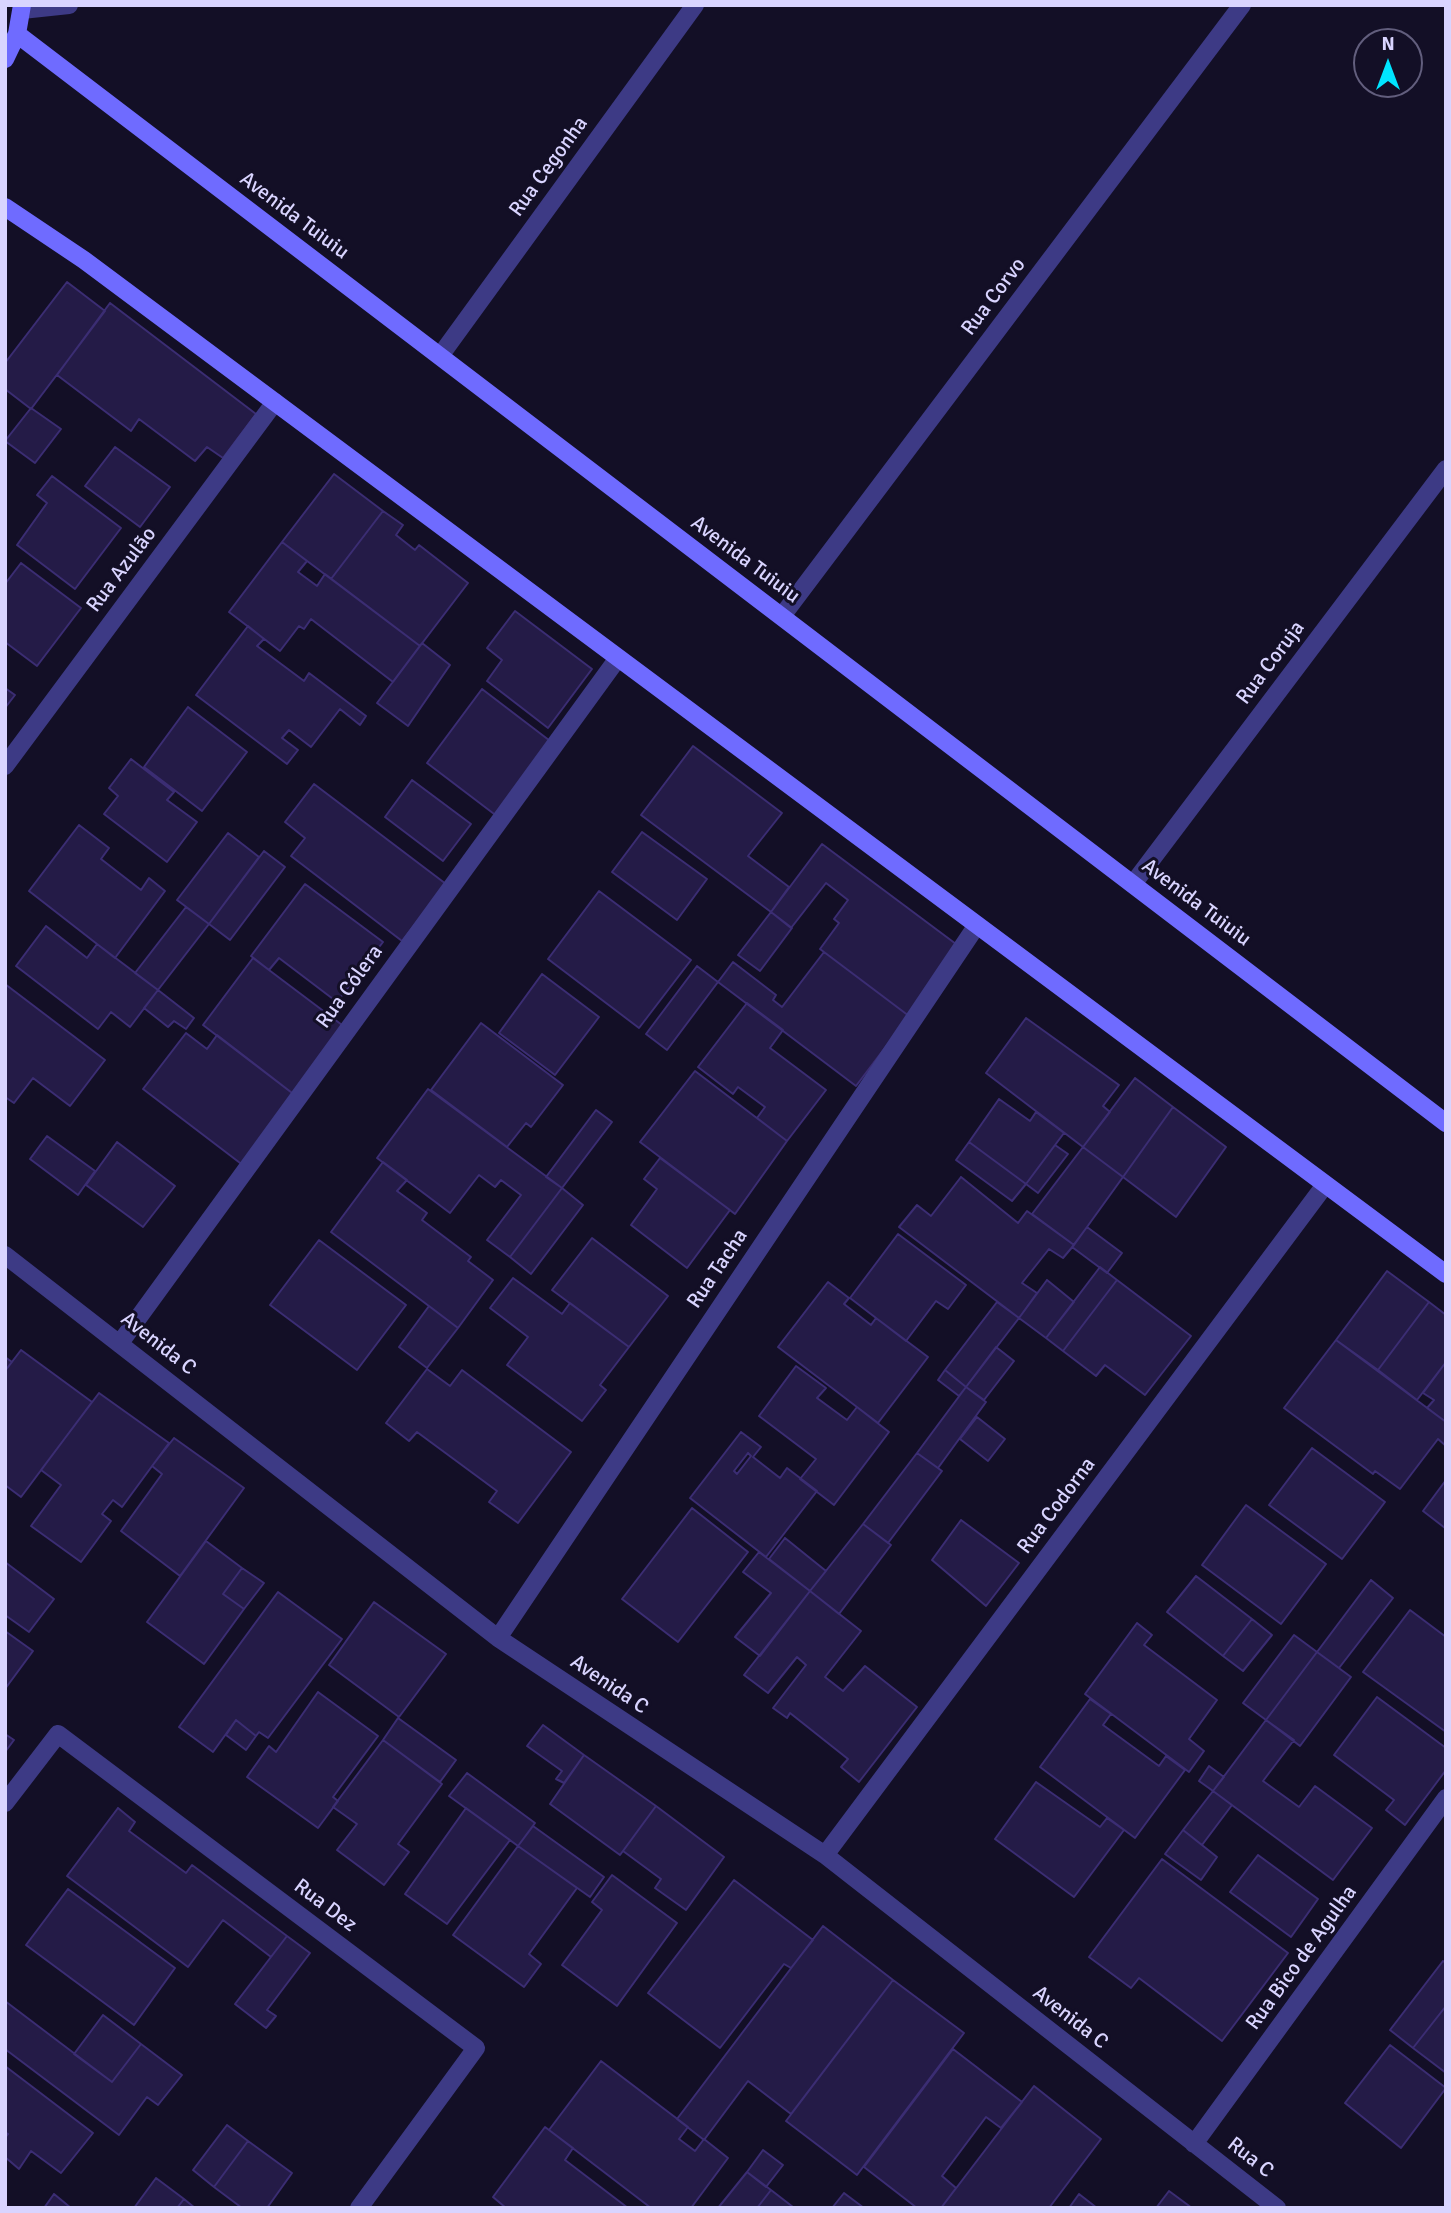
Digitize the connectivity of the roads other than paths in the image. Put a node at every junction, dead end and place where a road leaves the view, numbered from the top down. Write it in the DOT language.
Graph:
graph roads {
  1 [pos="69,5"];
  2 [pos="695,5"];
  3 [pos="1242,5"];
  4 [pos="22,8"];
  5 [pos="17,34"];
  6 [pos="5,59"];
  7 [pos="5,207"];
  8 [pos="440,356"];
  9 [pos="275,402"];
  10 [pos="1446,469"];
  11 [pos="782,617"];
  12 [pos="618,658"];
  13 [pos="5,766"];
  14 [pos="1133,884"];
  15 [pos="977,925"];
  16 [pos="1446,1122"];
  17 [pos="1325,1185"];
  18 [pos="5,1255"];
  19 [pos="1446,1275"];
  20 [pos="120,1343"];
  21 [pos="498,1638"];
  22 [pos="1446,1798"];
  23 [pos="5,1803"];
  24 [pos="825,1855"];
  25 [pos="1194,2144"];
  26 [pos="359,2208"];
  27 [pos="1277,2208"];
  1 -- 4 [label="street"];
  2 -- 8 [label="street, Rua Cegonha"];
  3 -- 11 [label="street, Rua Corvo"];
  4 -- 5 [label="main road"];
  5 -- 6 [label="main road"];
  5 -- 8 [label="main road, Avenida Tuiuiu"];
  7 -- 9 [label="main road"];
  8 -- 11 [label="main road, Avenida Tuiuiu"];
  9 -- 12 [label="main road"];
  9 -- 13 [label="street, Rua Azulão"];
  10 -- 14 [label="street, Rua Coruja"];
  11 -- 14 [label="main road, Avenida Tuiuiu"];
  12 -- 15 [label="main road"];
  12 -- 20 [label="street, Rua Cólera"];
  14 -- 16 [label="main road, Avenida Tuiuiu"];
  15 -- 17 [label="main road"];
  15 -- 21 [label="street, Rua Tacha"];
  17 -- 19 [label="main road"];
  17 -- 24 [label="street, Rua Codorna"];
  18 -- 20 [label="street, Avenida C"];
  20 -- 21 [label="street, Avenida C"];
  21 -- 24 [label="street, Avenida C"];
  22 -- 25 [label="street, Rua Bico de Agulha"];
  23 -- 26 [label="street, Rua Dez"];
  24 -- 25 [label="street, Avenida C"];
  25 -- 27 [label="street, Rua C"];
}
